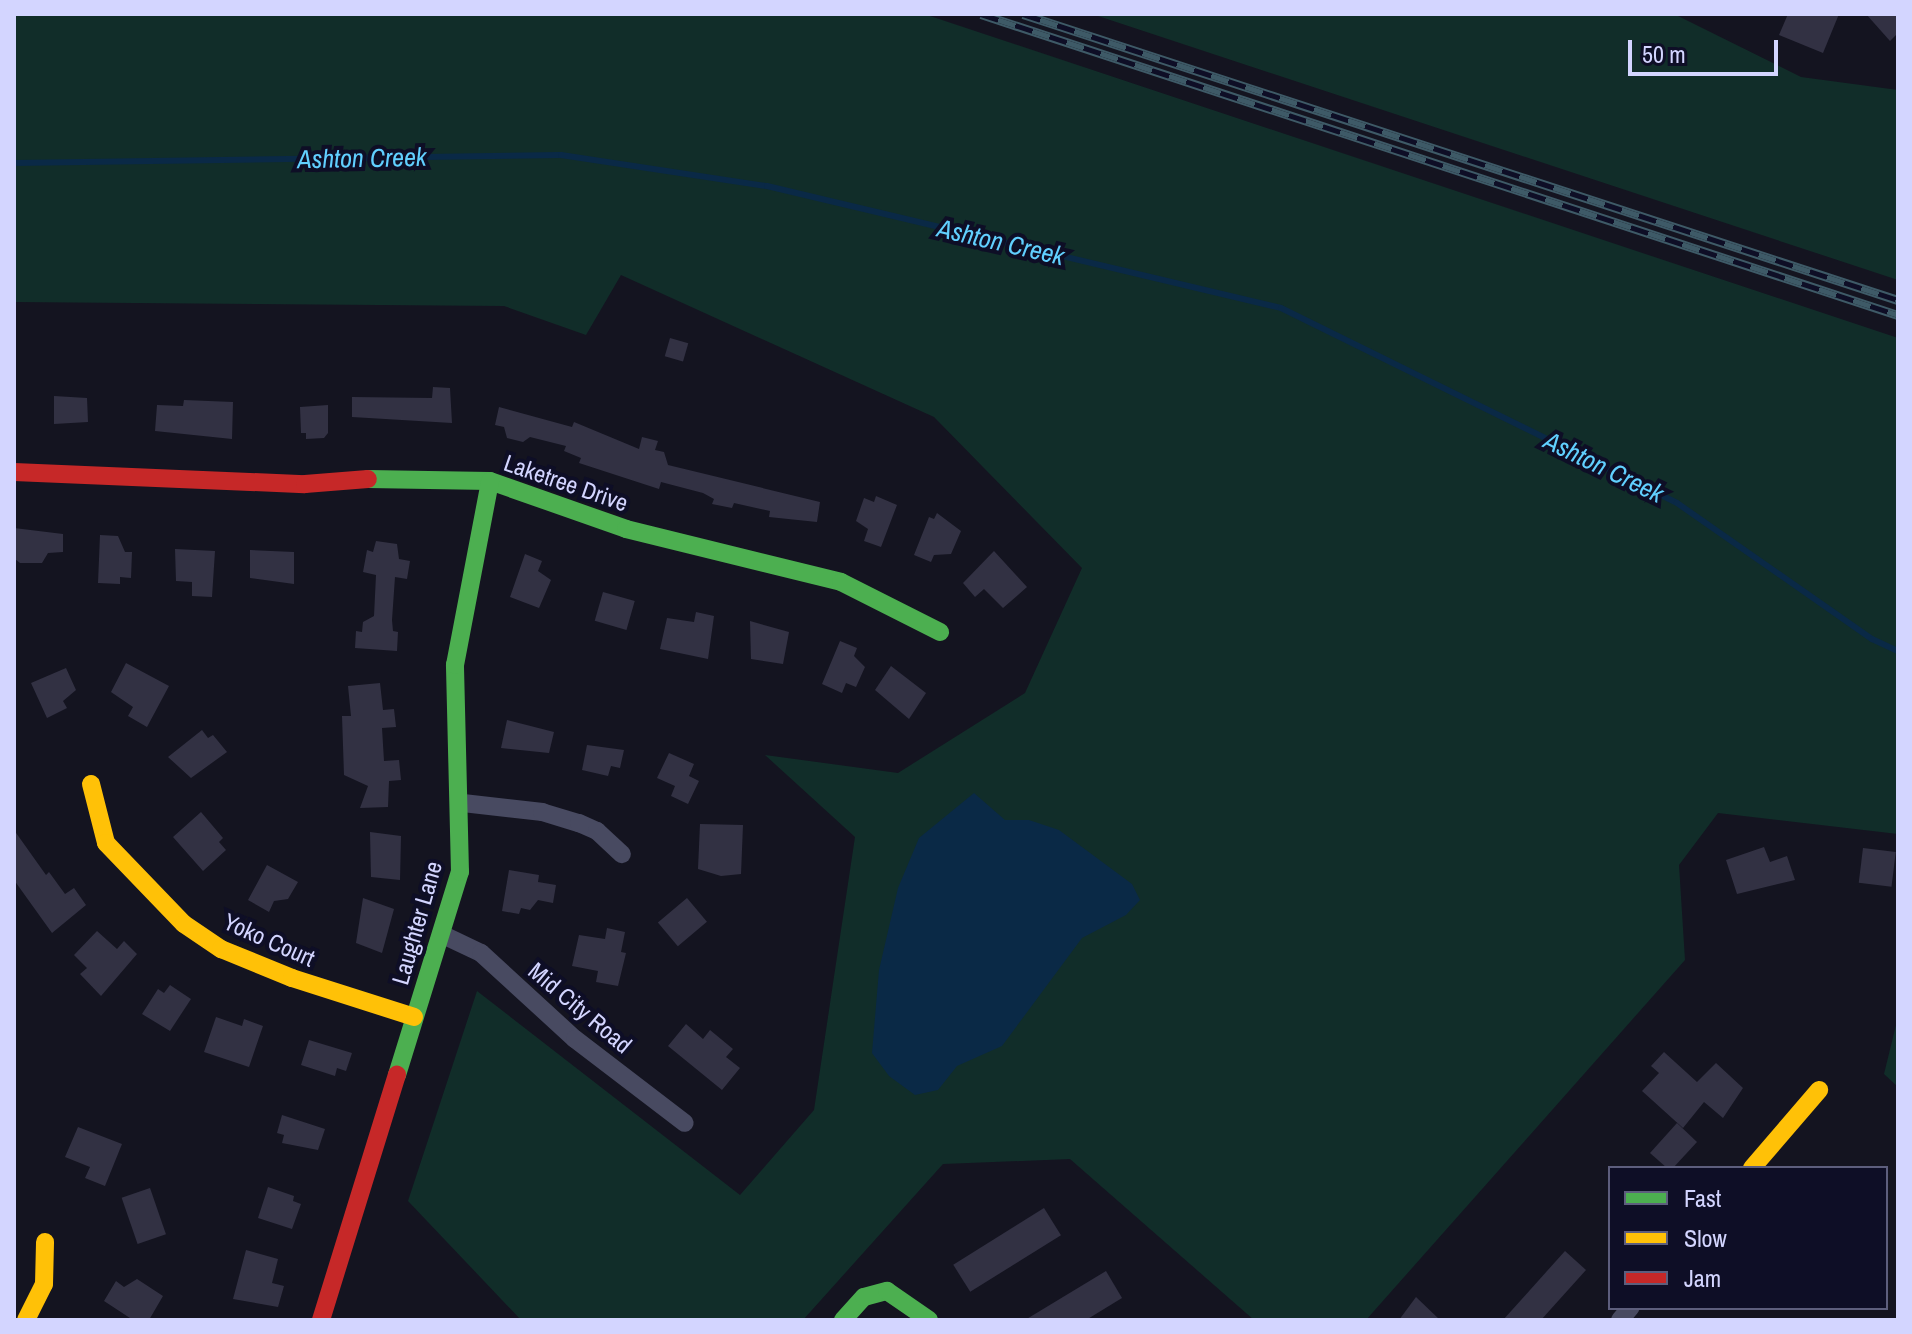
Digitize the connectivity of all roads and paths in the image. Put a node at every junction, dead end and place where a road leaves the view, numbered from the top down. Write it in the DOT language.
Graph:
graph roads {
  1 [pos="14,472"];
  2 [pos="490,481"];
  3 [pos="940,632"];
  4 [pos="91,784"];
  5 [pos="463,803"];
  6 [pos="622,854"];
  7 [pos="441,934"];
  8 [pos="414,1017"];
  9 [pos="1819,1090"];
  10 [pos="685,1123"];
  11 [pos="1754,1166"];
  12 [pos="45,1242"];
  13 [pos="26,1320"];
  14 [pos="321,1320"];
  15 [pos="843,1320"];
  16 [pos="929,1320"];
  1 -- 2 [label="street, Laketree Drive"];
  2 -- 3 [label="street, Laketree Drive"];
  2 -- 5 [label="street, Laughter Lane"];
  4 -- 8 [label="street, Yoko Court"];
  5 -- 6 [label="street"];
  5 -- 7 [label="street, Laughter Lane"];
  7 -- 8 [label="street, Laughter Lane"];
  7 -- 10 [label="street, Mid City Road"];
  8 -- 14 [label="street, Laughter Lane"];
  9 -- 11 [label="street"];
  12 -- 13 [label="street"];
  15 -- 16 [label="street"];
}
